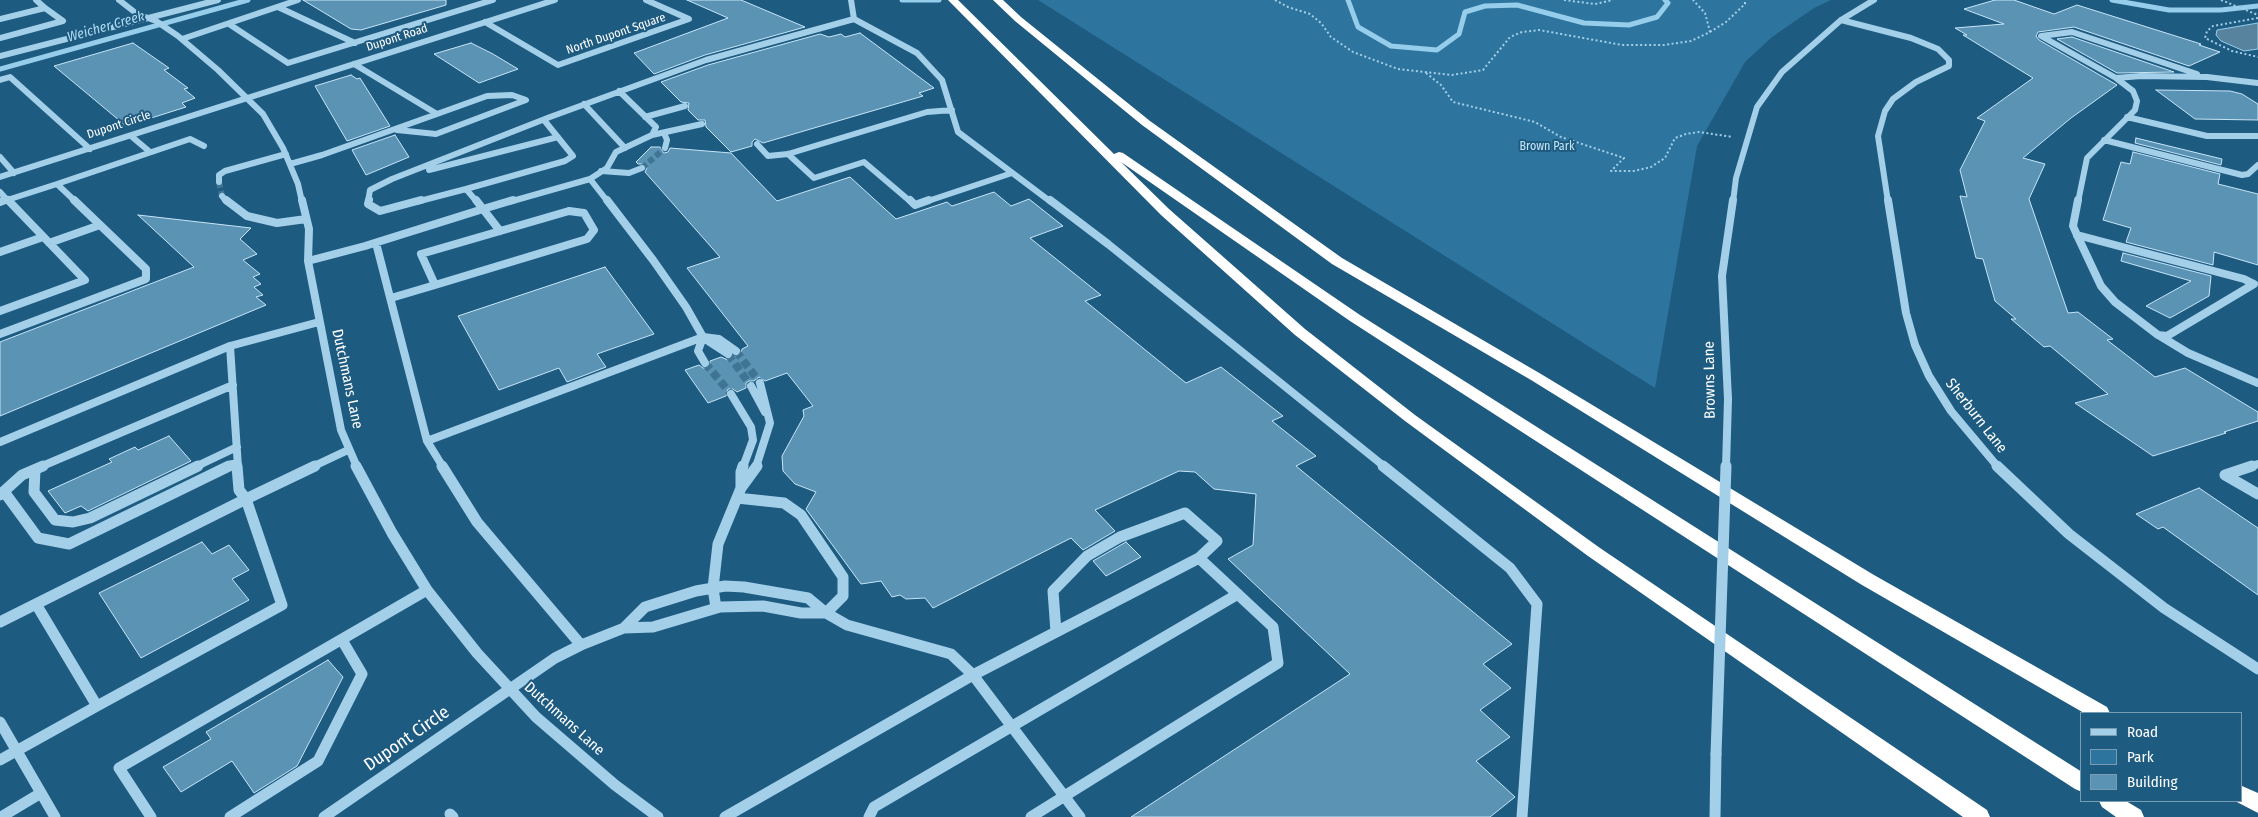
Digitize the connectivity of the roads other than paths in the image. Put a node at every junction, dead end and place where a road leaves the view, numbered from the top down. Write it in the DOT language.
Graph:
graph roads {
  1 [pos="36,0"];
  2 [pos="119,0"];
  3 [pos="218,0"];
  4 [pos="298,0"];
  5 [pos="493,0"];
  6 [pos="555,0"];
  7 [pos="646,0"];
  8 [pos="851,0"];
  9 [pos="953,0"];
  10 [pos="998,0"];
  11 [pos="1874,0"];
  12 [pos="206,1"];
  13 [pos="278,7"];
  14 [pos="45,8"];
  15 [pos="854,15"];
  16 [pos="146,17"];
  17 [pos="0,19"];
  18 [pos="1841,20"];
  19 [pos="156,21"];
  20 [pos="485,22"];
  21 [pos="229,24"];
  22 [pos="0,38"];
  23 [pos="182,39"];
  24 [pos="355,43"];
  25 [pos="0,56"];
  26 [pos="354,64"];
  27 [pos="2207,77"];
  28 [pos="2116,78"];
  29 [pos="0,80"];
  30 [pos="2258,83"];
  31 [pos="619,91"];
  32 [pos="247,98"];
  33 [pos="584,104"];
  34 [pos="685,106"];
  35 [pos="952,110"];
  36 [pos="438,114"];
  37 [pos="646,117"];
  38 [pos="2127,117"];
  39 [pos="544,120"];
  40 [pos="702,124"];
  41 [pos="394,129"];
  42 [pos="1083,129"];
  43 [pos="664,133"];
  44 [pos="652,135"];
  45 [pos="131,136"];
  46 [pos="2258,136"];
  47 [pos="558,137"];
  48 [pos="2104,140"];
  49 [pos="757,144"];
  50 [pos="204,146"];
  51 [pos="625,148"];
  52 [pos="665,148"];
  53 [pos="90,149"];
  54 [pos="150,152"];
  55 [pos="286,154"];
  56 [pos="788,154"];
  57 [pos="0,157"];
  58 [pos="290,164"];
  59 [pos="2258,166"];
  60 [pos="642,168"];
  61 [pos="601,171"];
  62 [pos="14,173"];
  63 [pos="1012,173"];
  64 [pos="0,177"];
  65 [pos="392,179"];
  66 [pos="590,179"];
  67 [pos="218,182"];
  68 [pos="57,184"];
  69 [pos="466,189"];
  70 [pos="0,192"];
  71 [pos="222,196"];
  72 [pos="3,201"];
  73 [pos="483,209"];
  74 [pos="306,220"];
  75 [pos="100,224"];
  76 [pos="500,231"];
  77 [pos="2077,235"];
  78 [pos="46,240"];
  79 [pos="376,243"];
  80 [pos="0,252"];
  81 [pos="308,261"];
  82 [pos="435,285"];
  83 [pos="391,298"];
  84 [pos="0,311"];
  85 [pos="319,322"];
  86 [pos="0,334"];
  87 [pos="2158,335"];
  88 [pos="703,337"];
  89 [pos="230,346"];
  90 [pos="736,351"];
  91 [pos="728,354"];
  92 [pos="706,363"];
  93 [pos="760,382"];
  94 [pos="2258,383"];
  95 [pos="233,385"];
  96 [pos="751,386"];
  97 [pos="731,394"];
  98 [pos="1728,399"];
  99 [pos="770,423"];
  100 [pos="427,441"];
  101 [pos="0,442"];
  102 [pos="237,447"];
  103 [pos="348,450"];
  104 [pos="237,462"];
  105 [pos="2258,464"];
  106 [pos="35,470"];
  107 [pos="739,493"];
  108 [pos="2,494"];
  109 [pos="2258,494"];
  110 [pos="246,499"];
  111 [pos="1199,558"];
  112 [pos="714,588"];
  113 [pos="427,590"];
  114 [pos="1238,594"];
  115 [pos="36,604"];
  116 [pos="716,608"];
  117 [pos="826,613"];
  118 [pos="0,622"];
  119 [pos="624,628"];
  120 [pos="1056,632"];
  121 [pos="342,640"];
  122 [pos="582,645"];
  123 [pos="2258,670"];
  124 [pos="973,675"];
  125 [pos="508,689"];
  126 [pos="97,706"];
  127 [pos="2098,712"];
  128 [pos="0,722"];
  129 [pos="1013,728"];
  130 [pos="15,751"];
  131 [pos="1716,754"];
  132 [pos="0,760"];
  133 [pos="2080,782"];
  134 [pos="41,793"];
  135 [pos="1066,796"];
  136 [pos="2243,796"];
  137 [pos="2111,802"];
  138 [pos="2258,804"];
  139 [pos="1,817"];
  140 [pos="55,817"];
  141 [pos="150,817"];
  142 [pos="230,817"];
  143 [pos="324,817"];
  144 [pos="658,817"];
  145 [pos="725,817"];
  146 [pos="869,817"];
  147 [pos="1031,817"];
  148 [pos="1080,817"];
  149 [pos="1522,817"];
  150 [pos="1715,817"];
  151 [pos="1980,817"];
  152 [pos="2134,817"];
  1 -- 14 [label="street"];
  2 -- 16 [label="street, Dutchmans Lane"];
  3 -- 12 [label="street"];
  4 -- 13 [label="street"];
  5 -- 24 [label="street"];
  6 -- 20 [label="street, Dupont Road"];
  7 -- 20 [label="street, North Dupont Square"];
  8 -- 15 [label="street"];
  9 -- 42 [label="highway"];
  10 -- 127 [label="highway"];
  11 -- 18 [label="street, Browns Lane"];
  12 -- 16 [label="street"];
  13 -- 21 [label="street"];
  13 -- 24 [label="street"];
  14 -- 17 [label="street"];
  14 -- 22 [label="street"];
  15 -- 31 [label="street"];
  15 -- 35 [label="street"];
  16 -- 19 [label="street, Dutchmans Lane"];
  16 -- 25 [label="street"];
  18 -- 98 [label="street, Browns Lane"];
  18 -- 123 [label="street, Sherburn Lane"];
  19 -- 23 [label="street, Dutchmans Lane"];
  20 -- 26 [label="street, Dupont Road"];
  21 -- 23 [label="street"];
  21 -- 24 [label="street"];
  23 -- 32 [label="street, Dutchmans Lane"];
  26 -- 32 [label="street, Dupont Road"];
  26 -- 36 [label="street"];
  27 -- 28 [label="street"];
  27 -- 28 [label="street"];
  27 -- 30 [label="street"];
  28 -- 38 [label="street"];
  29 -- 53 [label="street"];
  31 -- 33 [label="street"];
  31 -- 37 [label="street"];
  32 -- 45 [label="street, Dupont Circle"];
  32 -- 55 [label="street, Dutchmans Lane"];
  33 -- 39 [label="street"];
  33 -- 51 [label="street"];
  34 -- 37 [label="street"];
  35 -- 56 [label="street"];
  35 -- 63 [label="street"];
  36 -- 41 [label="street"];
  36 -- 41 [label="street"];
  37 -- 44 [label="street"];
  38 -- 46 [label="street"];
  38 -- 48 [label="street"];
  39 -- 47 [label="street"];
  39 -- 65 [label="street"];
  40 -- 43 [label="street"];
  41 -- 58 [label="street"];
  42 -- 133 [label="highway"];
  42 -- 151 [label="highway"];
  43 -- 44 [label="street"];
  43 -- 52 [label="street"];
  44 -- 51 [label="street"];
  45 -- 53 [label="street, Dupont Circle"];
  45 -- 54 [label="street"];
  47 -- 65 [label="street"];
  47 -- 69 [label="street"];
  48 -- 59 [label="street"];
  48 -- 77 [label="street"];
  49 -- 56 [label="street"];
  50 -- 54 [label="street"];
  51 -- 61 [label="street"];
  53 -- 62 [label="street, Dupont Circle"];
  54 -- 68 [label="street"];
  55 -- 58 [label="street, Dutchmans Lane"];
  55 -- 67 [label="street"];
  56 -- 63 [label="street"];
  57 -- 62 [label="street"];
  58 -- 74 [label="street, Dutchmans Lane"];
  60 -- 61 [label="street"];
  61 -- 66 [label="street"];
  62 -- 64 [label="street, Dupont Circle"];
  63 -- 149 [label="street"];
  65 -- 69 [label="street"];
  66 -- 73 [label="street"];
  66 -- 88 [label="street"];
  68 -- 72 [label="street"];
  68 -- 75 [label="street"];
  69 -- 73 [label="street"];
  70 -- 72 [label="street"];
  71 -- 74 [label="street"];
  72 -- 78 [label="street"];
  73 -- 76 [label="street"];
  73 -- 79 [label="street"];
  74 -- 81 [label="street, Dutchmans Lane"];
  75 -- 78 [label="street"];
  75 -- 86 [label="street"];
  76 -- 82 [label="street"];
  76 -- 82 [label="street"];
  77 -- 87 [label="street"];
  77 -- 87 [label="street"];
  78 -- 80 [label="street"];
  78 -- 84 [label="street"];
  79 -- 81 [label="street"];
  79 -- 83 [label="street"];
  81 -- 85 [label="street, Dutchmans Lane"];
  82 -- 83 [label="street"];
  83 -- 100 [label="street"];
  85 -- 89 [label="street"];
  85 -- 103 [label="street, Dutchmans Lane"];
  87 -- 94 [label="street"];
  88 -- 90 [label="street"];
  88 -- 91 [label="street"];
  88 -- 92 [label="street"];
  88 -- 100 [label="street"];
  89 -- 95 [label="street"];
  89 -- 101 [label="street"];
  93 -- 99 [label="street"];
  95 -- 102 [label="street"];
  95 -- 106 [label="street"];
  96 -- 99 [label="street"];
  97 -- 107 [label="street"];
  98 -- 131 [label="street, Browns Lane, bridge"];
  99 -- 107 [label="street"];
  100 -- 122 [label="street"];
  102 -- 104 [label="street"];
  102 -- 106 [label="street"];
  103 -- 110 [label="street"];
  103 -- 113 [label="street, Dutchmans Lane"];
  104 -- 108 [label="street"];
  104 -- 110 [label="street"];
  105 -- 109 [label="street"];
  106 -- 108 [label="street"];
  107 -- 112 [label="street"];
  107 -- 117 [label="street"];
  110 -- 115 [label="street"];
  110 -- 126 [label="street"];
  111 -- 114 [label="street"];
  111 -- 120 [label="street"];
  111 -- 120 [label="street"];
  112 -- 116 [label="street"];
  112 -- 117 [label="street"];
  112 -- 119 [label="street"];
  113 -- 121 [label="street"];
  113 -- 125 [label="street, Dutchmans Lane"];
  114 -- 129 [label="street"];
  114 -- 135 [label="street"];
  115 -- 118 [label="street"];
  115 -- 126 [label="street"];
  116 -- 117 [label="street"];
  116 -- 119 [label="street"];
  117 -- 124 [label="street"];
  119 -- 122 [label="street, Dupont Circle"];
  120 -- 124 [label="street"];
  121 -- 141 [label="street"];
  121 -- 142 [label="street"];
  122 -- 125 [label="street, Dupont Circle"];
  124 -- 129 [label="street"];
  124 -- 145 [label="street"];
  125 -- 143 [label="street, Dupont Circle"];
  125 -- 144 [label="street, Dutchmans Lane"];
  126 -- 130 [label="street"];
  128 -- 130 [label="street"];
  129 -- 135 [label="street"];
  129 -- 146 [label="street"];
  130 -- 132 [label="street"];
  130 -- 134 [label="street"];
  131 -- 150 [label="street, Browns Lane"];
  134 -- 139 [label="street"];
  134 -- 140 [label="street"];
  135 -- 147 [label="street"];
  135 -- 148 [label="street"];
  136 -- 138 [label="highway"];
  137 -- 152 [label="highway"];
}
